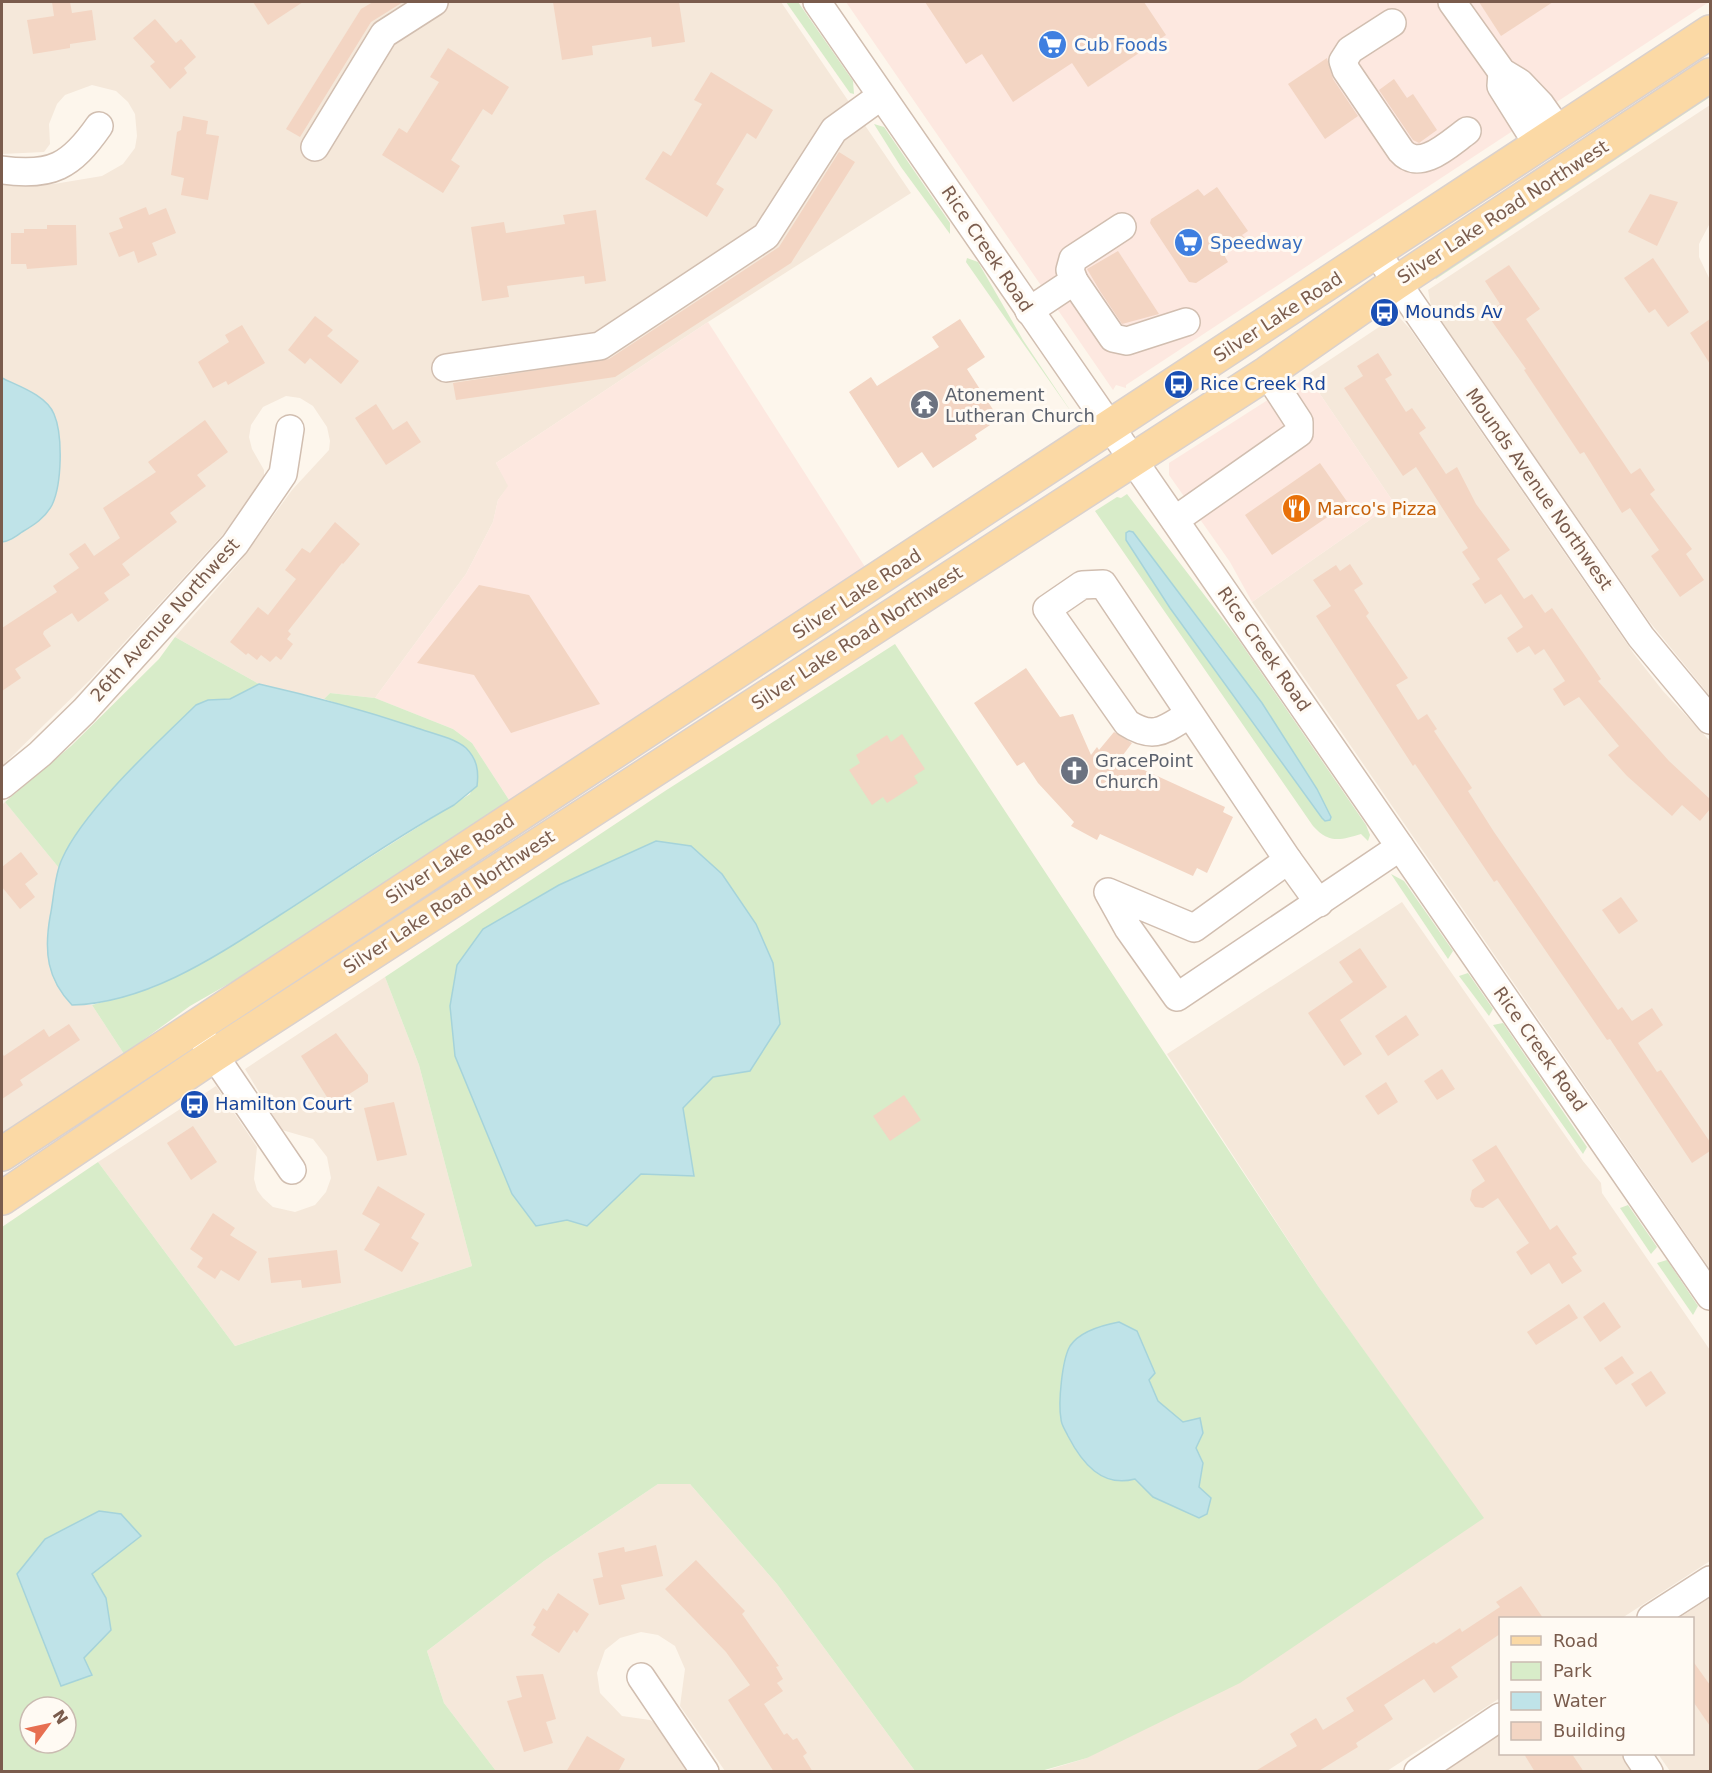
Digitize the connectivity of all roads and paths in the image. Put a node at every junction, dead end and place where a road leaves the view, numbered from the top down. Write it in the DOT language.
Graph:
graph roads {
  1 [pos="434,2"];
  2 [pos="817,2"];
  3 [pos="1452,2"];
  4 [pos="1392,23"];
  5 [pos="1710,32"];
  6 [pos="1710,75"];
  7 [pos="881,96"];
  8 [pos="99,126"];
  9 [pos="1467,131"];
  10 [pos="1549,138"];
  11 [pos="315,147"];
  12 [pos="2,170"];
  13 [pos="1122,227"];
  14 [pos="1376,252"];
  15 [pos="1074,281"];
  16 [pos="1396,283"];
  17 [pos="1029,311"];
  18 [pos="1186,322"];
  19 [pos="446,368"];
  20 [pos="1267,373"];
  21 [pos="1110,428"];
  22 [pos="290,429"];
  23 [pos="1132,460"];
  24 [pos="1175,520"];
  25 [pos="1190,714"];
  26 [pos="1710,720"];
  27 [pos="2,785"];
  28 [pos="1400,847"];
  29 [pos="1288,860"];
  30 [pos="1319,903"];
  31 [pos="194,1026"];
  32 [pos="214,1055"];
  33 [pos="2,1154"];
  34 [pos="292,1170"];
  35 [pos="2,1198"];
  36 [pos="1710,1296"];
  37 [pos="1710,1580"];
  38 [pos="1653,1617"];
  39 [pos="641,1677"];
  40 [pos="1499,1718"];
  41 [pos="1638,1755"];
  42 [pos="705,1772"];
  43 [pos="1418,1772"];
  44 [pos="1649,1772"];
  1 -- 11 [label="street"];
  2 -- 7 [label="street, Rice Creek Road"];
  3 -- 10 [label="street"];
  4 -- 9 [label="street"];
  5 -- 10 [label="main road, Silver Lake Road"];
  6 -- 16 [label="main road, Silver Lake Road Northwest"];
  7 -- 17 [label="street, Rice Creek Road"];
  7 -- 19 [label="street"];
  8 -- 12 [label="street"];
  10 -- 14 [label="main road, Silver Lake Road"];
  13 -- 15 [label="street"];
  14 -- 16 [label="street, Mounds Avenue Northwest"];
  14 -- 21 [label="main road, Silver Lake Road"];
  15 -- 17 [label="street"];
  15 -- 18 [label="street"];
  16 -- 20 [label="main road, Silver Lake Road Northwest"];
  16 -- 26 [label="street, Mounds Avenue Northwest"];
  17 -- 21 [label="street, Rice Creek Road"];
  20 -- 23 [label="main road, Silver Lake Road Northwest"];
  20 -- 24 [label="street"];
  21 -- 23 [label="street, Rice Creek Road"];
  21 -- 31 [label="main road, Silver Lake Road"];
  22 -- 27 [label="street, 26th Avenue Northwest"];
  23 -- 24 [label="street, Rice Creek Road"];
  23 -- 32 [label="main road, Silver Lake Road Northwest"];
  24 -- 28 [label="street, Rice Creek Road"];
  25 -- 25 [label="street"];
  25 -- 29 [label="street"];
  28 -- 30 [label="street"];
  28 -- 36 [label="street, Rice Creek Road"];
  29 -- 30 [label="street"];
  29 -- 30 [label="street"];
  31 -- 32 [label="street"];
  31 -- 33 [label="main road, Silver Lake Road"];
  32 -- 34 [label="street"];
  32 -- 35 [label="main road, Silver Lake Road Northwest"];
  37 -- 38 [label="street"];
  39 -- 42 [label="street"];
  40 -- 43 [label="street"];
  41 -- 44 [label="street"];
}
